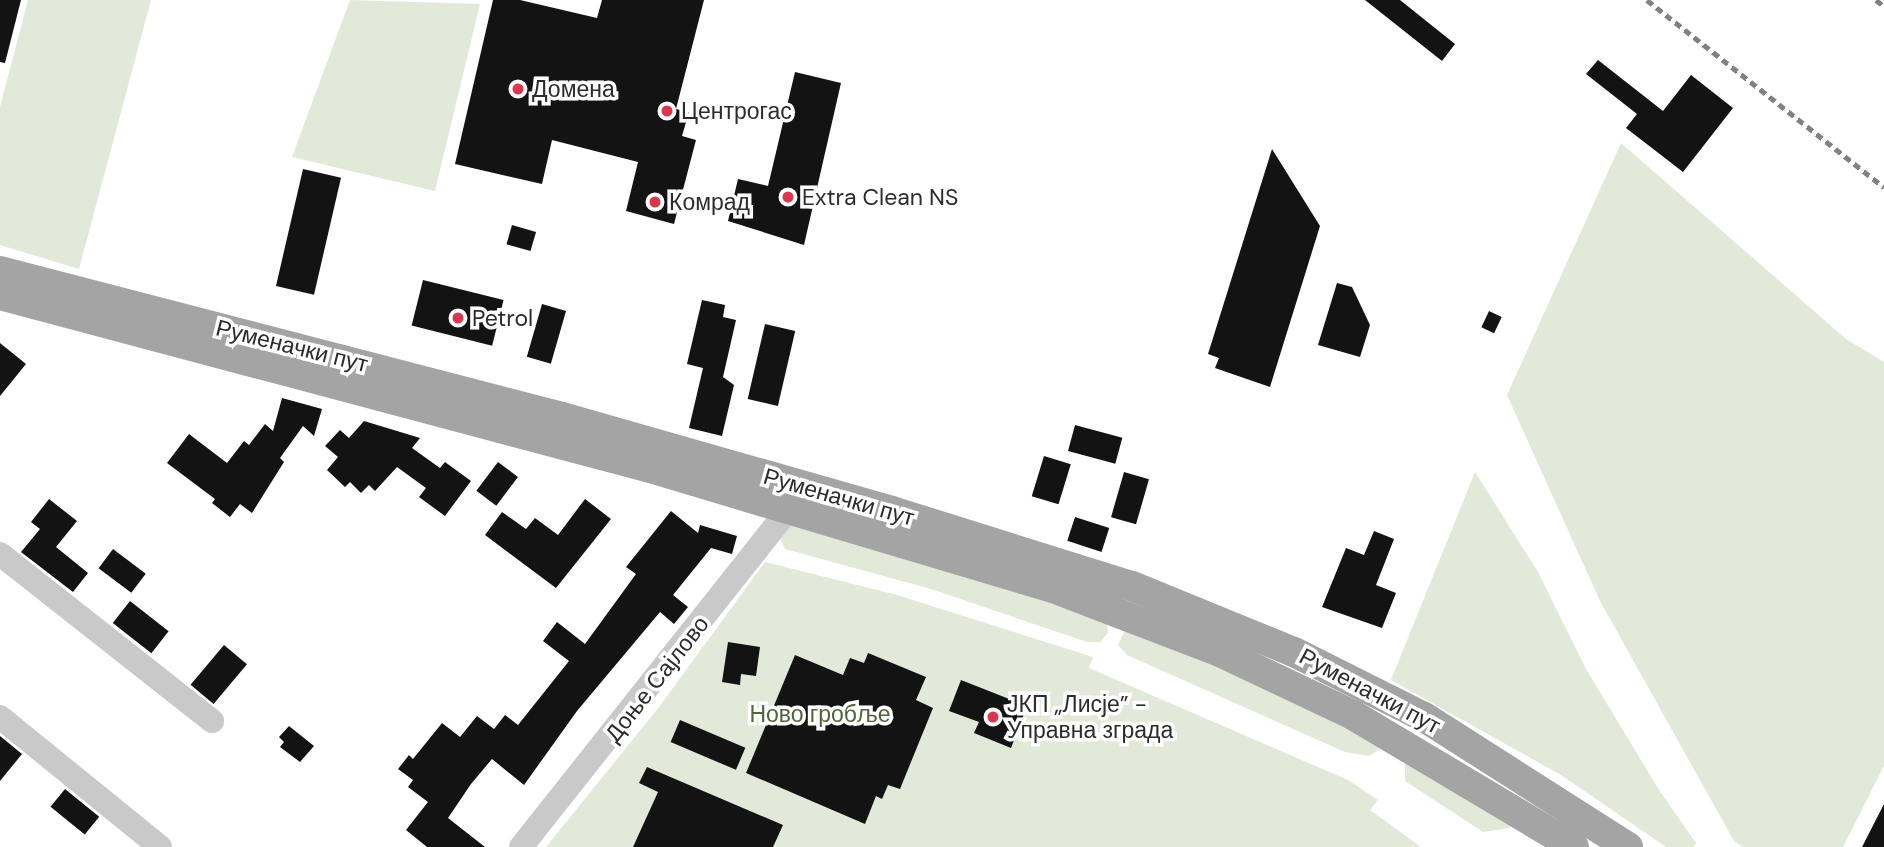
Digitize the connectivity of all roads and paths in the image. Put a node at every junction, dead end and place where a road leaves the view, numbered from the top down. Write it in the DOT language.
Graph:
graph roads {
  1 [pos="0,271"];
  2 [pos="0,295"];
  3 [pos="790,508"];
  4 [pos="0,554"];
  5 [pos="0,717"];
  6 [pos="212,721"];
  7 [pos="160,847"];
  8 [pos="521,847"];
  9 [pos="1574,847"];
  10 [pos="1628,847"];
  1 -- 10 [label="main road, Руменачки пут"];
  2 -- 3 [label="main road, Руменачки пут"];
  3 -- 8 [label="street, Доње Сајлово"];
  3 -- 9 [label="main road, Руменачки пут"];
  4 -- 6 [label="street"];
  5 -- 7 [label="street"];
}
